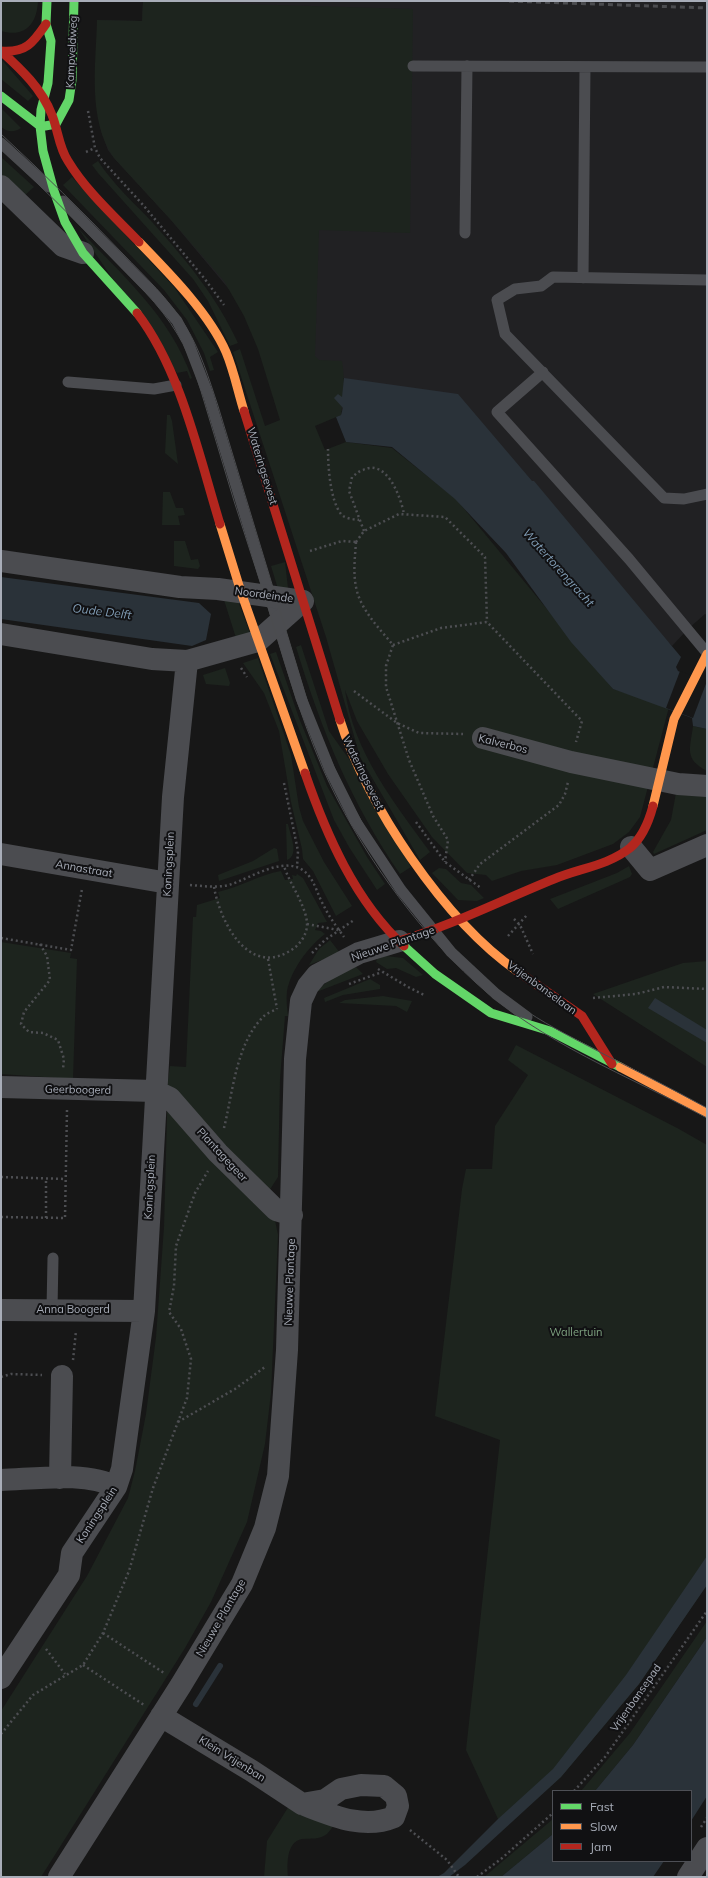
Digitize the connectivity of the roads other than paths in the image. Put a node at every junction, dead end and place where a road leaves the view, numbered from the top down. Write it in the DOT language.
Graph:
graph roads {
  1 [pos="47,1"];
  2 [pos="74,1"];
  3 [pos="46,24"];
  4 [pos="1,51"];
  5 [pos="413,66"];
  6 [pos="467,66"];
  7 [pos="585,67"];
  8 [pos="707,68"];
  9 [pos="1,96"];
  10 [pos="44,96"];
  11 [pos="56,124"];
  12 [pos="40,126"];
  13 [pos="1,143"];
  14 [pos="42,151"];
  15 [pos="28,168"];
  16 [pos="1,186"];
  17 [pos="54,191"];
  18 [pos="465,233"];
  19 [pos="83,253"];
  20 [pos="583,278"];
  21 [pos="707,280"];
  22 [pos="543,372"];
  23 [pos="68,382"];
  24 [pos="176,385"];
  25 [pos="707,494"];
  26 [pos="1,561"];
  27 [pos="241,592"];
  28 [pos="271,596"];
  29 [pos="303,601"];
  30 [pos="279,624"];
  31 [pos="1,634"];
  32 [pos="258,641"];
  33 [pos="707,653"];
  34 [pos="186,661"];
  35 [pos="483,738"];
  36 [pos="659,780"];
  37 [pos="707,786"];
  38 [pos="707,845"];
  39 [pos="631,846"];
  40 [pos="1,854"];
  41 [pos="168,883"];
  42 [pos="460,919"];
  43 [pos="432,931"];
  44 [pos="399,942"];
  45 [pos="550,1031"];
  46 [pos="614,1066"];
  47 [pos="1,1087"];
  48 [pos="155,1091"];
  49 [pos="707,1113"];
  50 [pos="292,1215"];
  51 [pos="53,1258"];
  52 [pos="52,1309"];
  53 [pos="1,1310"];
  54 [pos="144,1310"];
  55 [pos="62,1376"];
  56 [pos="60,1478"];
  57 [pos="1,1480"];
  58 [pos="116,1487"];
  59 [pos="1,1678"];
  60 [pos="161,1716"];
  61 [pos="302,1804"];
  62 [pos="707,1848"];
  63 [pos="59,1877"];
  64 [pos="688,1877"];
  1 -- 3 [label="main road, Kampveldweg"];
  2 -- 11 [label="main road, Kampveldweg"];
  3 -- 4 [label="main road"];
  3 -- 10 [label="main road, Kampveldweg"];
  4 -- 10 [label="main road, Wateringsevest"];
  5 -- 6 [label="lane"];
  6 -- 7 [label="lane"];
  6 -- 18 [label="lane"];
  7 -- 8 [label="lane"];
  7 -- 20 [label="lane"];
  9 -- 12 [label="main road"];
  10 -- 11 [label="main road, Wateringsevest"];
  10 -- 12 [label="main road, Kampveldweg"];
  11 -- 12 [label="main road"];
  11 -- 14 [label="lane, Kampveldweg"];
  11 -- 29 [label="main road, Wateringsevest"];
  12 -- 14 [label="main road"];
  13 -- 15 [label="lane"];
  14 -- 15 [label="lane, Kampveldweg"];
  14 -- 17 [label="main road"];
  15 -- 17 [label="lane"];
  16 -- 19 [label="street"];
  17 -- 19 [label="main road"];
  17 -- 28 [label="lane"];
  19 -- 24 [label="main road"];
  20 -- 21 [label="lane"];
  20 -- 22 [label="lane"];
  22 -- 25 [label="lane"];
  22 -- 33 [label="lane"];
  23 -- 24 [label="lane"];
  24 -- 27 [label="main road"];
  26 -- 27 [label="street, Noordeinde"];
  27 -- 28 [label="street, Noordeinde"];
  27 -- 32 [label="main road"];
  28 -- 29 [label="street, Noordeinde"];
  28 -- 30 [label="lane"];
  29 -- 30 [label="street, Noordeinde"];
  29 -- 42 [label="main road, Wateringsevest"];
  30 -- 32 [label="street, Noordeinde"];
  30 -- 43 [label="lane"];
  31 -- 34 [label="street, Noordeinde"];
  32 -- 34 [label="street, Noordeinde"];
  32 -- 44 [label="main road"];
  33 -- 36 [label="main road, Nieuwe Plantage"];
  34 -- 41 [label="street, Koningsplein"];
  35 -- 36 [label="street, Kalverbos"];
  36 -- 37 [label="street"];
  36 -- 39 [label="main road, Nieuwe Plantage"];
  38 -- 39 [label="street"];
  39 -- 42 [label="main road, Nieuwe Plantage"];
  40 -- 41 [label="street, Annastraat"];
  41 -- 48 [label="street, Koningsplein"];
  42 -- 43 [label="main road, Nieuwe Plantage"];
  42 -- 46 [label="main road, Vrijenbanselaan"];
  43 -- 44 [label="main road, Nieuwe Plantage"];
  43 -- 45 [label="lane"];
  44 -- 45 [label="main road"];
  44 -- 50 [label="street, Nieuwe Plantage"];
  45 -- 46 [label="main road"];
  46 -- 49 [label="main road"];
  47 -- 48 [label="street, Geerboogerd"];
  48 -- 50 [label="street, Plantagegeer"];
  48 -- 54 [label="street, Koningsplein"];
  50 -- 60 [label="street, Nieuwe Plantage"];
  51 -- 52 [label="lane"];
  52 -- 53 [label="street, Anna Boogerd"];
  52 -- 54 [label="street, Anna Boogerd"];
  54 -- 58 [label="street, Koningsplein"];
  55 -- 56 [label="street"];
  56 -- 57 [label="street"];
  56 -- 58 [label="street"];
  58 -- 59 [label="street, Koningsplein"];
  60 -- 61 [label="street, Klein Vrijenban"];
  60 -- 63 [label="street, Nieuwe Plantage"];
  61 -- 61 [label="street, Klein Vrijenban"];
  62 -- 64 [label="street"];
}
